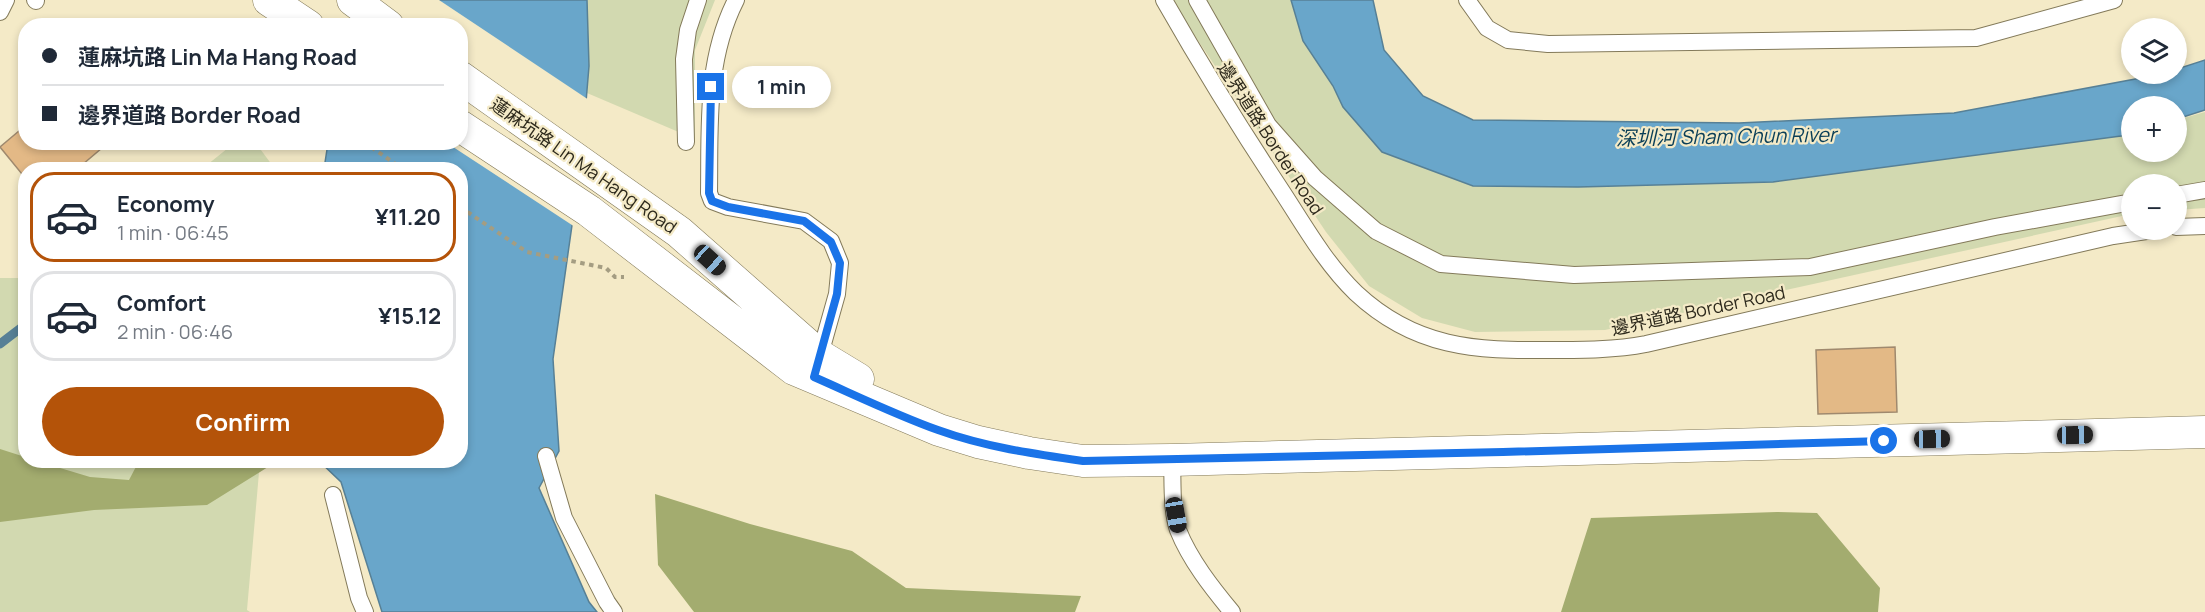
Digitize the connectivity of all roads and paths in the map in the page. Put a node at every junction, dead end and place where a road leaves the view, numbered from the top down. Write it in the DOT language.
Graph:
graph roads {
  1 [pos="6,0"];
  2 [pos="269,0"];
  3 [pos="352,0"];
  4 [pos="698,0"];
  5 [pos="736,0"];
  6 [pos="1164,0"];
  7 [pos="1197,0"];
  8 [pos="1467,0"];
  9 [pos="2114,0"];
  10 [pos="0,12"];
  11 [pos="296,18"];
  12 [pos="377,18"];
  13 [pos="468,83"];
  14 [pos="468,131"];
  15 [pos="687,142"];
  16 [pos="375,150"];
  17 [pos="393,162"];
  18 [pos="2205,190"];
  19 [pos="2187,193"];
  20 [pos="2121,204"];
  21 [pos="468,212"];
  22 [pos="2205,226"];
  23 [pos="2187,227"];
  24 [pos="2121,235"];
  25 [pos="606,268"];
  26 [pos="817,367"];
  27 [pos="2205,432"];
  28 [pos="546,456"];
  29 [pos="1172,460"];
  30 [pos="333,495"];
  31 [pos="365,612"];
  32 [pos="614,612"];
  33 [pos="1232,612"];
  1 -- 10 [label="lane"];
  2 -- 11 [label="street"];
  3 -- 12 [label="street"];
  4 -- 15 [label="lane"];
  5 -- 26 [label="lane"];
  6 -- 24 [label="lane, 邊界道路 Border Road"];
  7 -- 20 [label="lane"];
  8 -- 9 [label="lane"];
  13 -- 26 [label="street, 蓮麻坑路 Lin Ma Hang Road"];
  14 -- 26 [label="street, 蓮麻坑路 Lin Ma Hang Road"];
  16 -- 17 [label="path"];
  18 -- 19 [label="lane"];
  21 -- 25 [label="path"];
  22 -- 23 [label="lane"];
  26 -- 29 [label="street, 蓮麻坑路 Lin Ma Hang Road"];
  27 -- 29 [label="street, 蓮麻坑路 Lin Ma Hang Road"];
  28 -- 32 [label="lane"];
  29 -- 33 [label="lane"];
  30 -- 31 [label="lane"];
}
